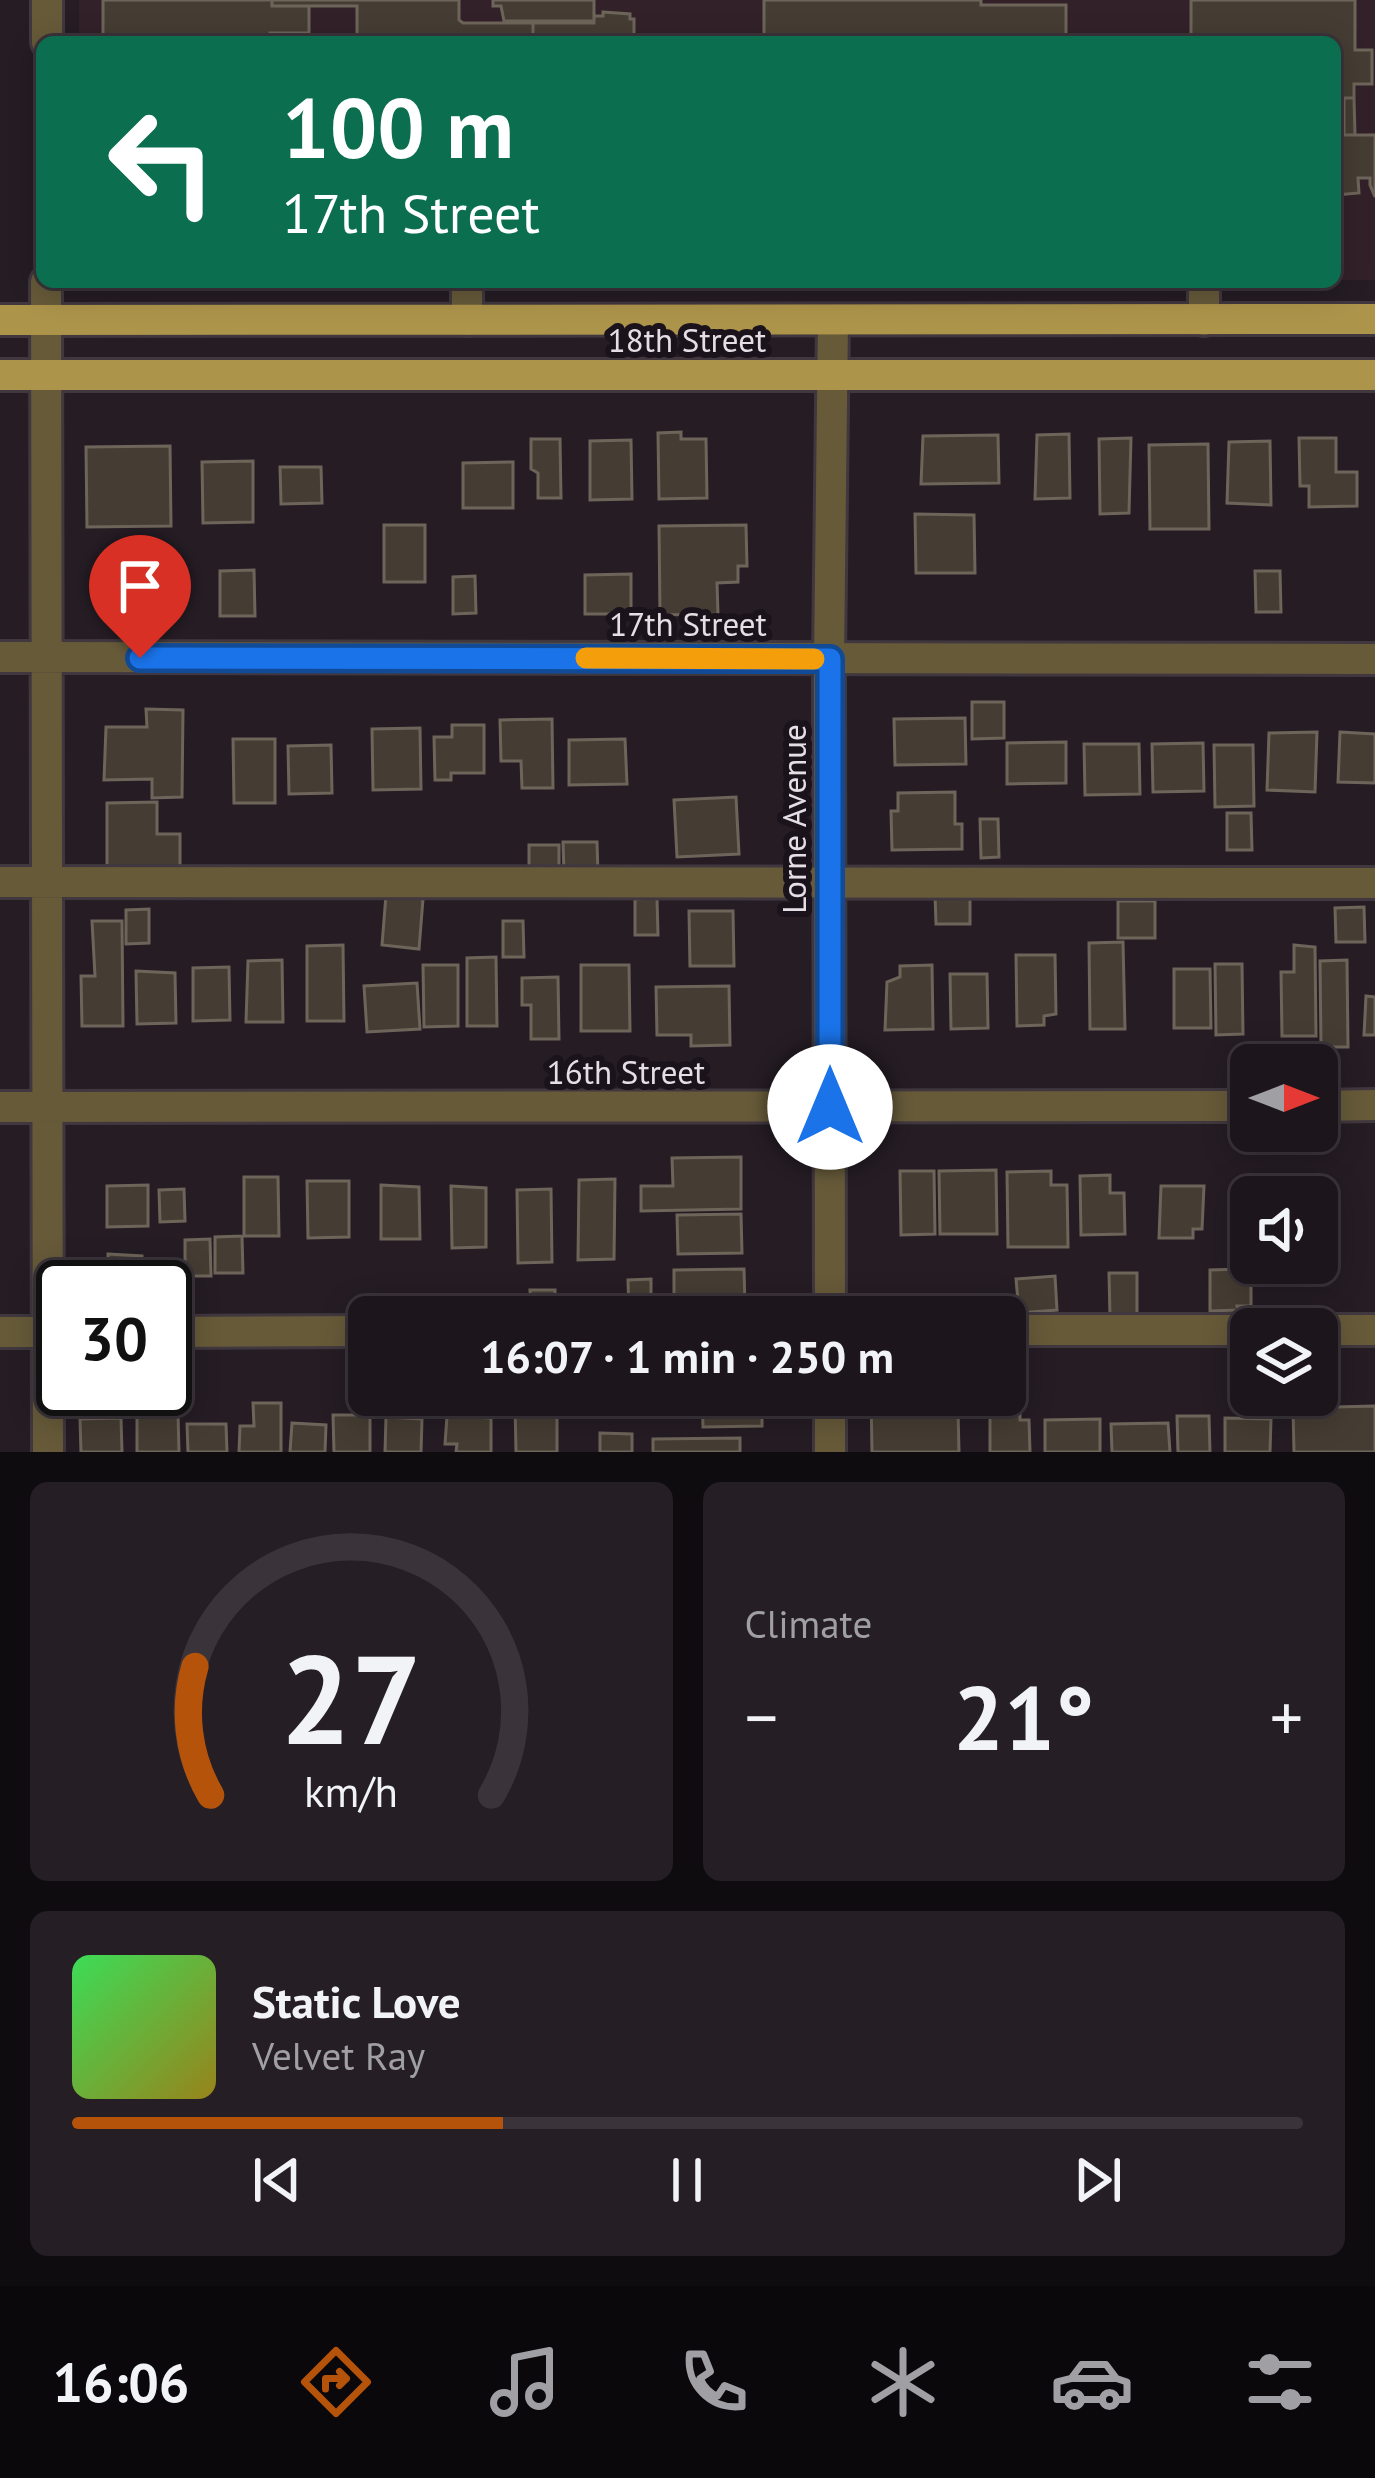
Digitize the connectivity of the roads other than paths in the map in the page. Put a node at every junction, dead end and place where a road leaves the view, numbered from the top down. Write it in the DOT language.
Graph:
graph roads {
  1 [pos="47,0"];
  2 [pos="47,36"];
  3 [pos="46,288"];
  4 [pos="467,288"];
  5 [pos="1204,288"];
  6 [pos="1375,319"];
  7 [pos="0,320"];
  8 [pos="467,320"];
  9 [pos="833,320"];
  10 [pos="1204,320"];
  11 [pos="46,321"];
  12 [pos="0,375"];
  13 [pos="46,375"];
  14 [pos="832,375"];
  15 [pos="1375,375"];
  16 [pos="0,657"];
  17 [pos="47,658"];
  18 [pos="830,659"];
  19 [pos="1375,659"];
  20 [pos="830,881"];
  21 [pos="0,882"];
  22 [pos="48,882"];
  23 [pos="1375,883"];
  24 [pos="48,1106"];
  25 [pos="1230,1106"];
  26 [pos="1338,1106"];
  27 [pos="1375,1106"];
  28 [pos="0,1107"];
  29 [pos="830,1107"];
  30 [pos="53,1260"];
  31 [pos="830,1296"];
  32 [pos="1026,1330"];
  33 [pos="1230,1330"];
  34 [pos="1338,1330"];
  35 [pos="1375,1330"];
  36 [pos="348,1331"];
  37 [pos="0,1332"];
  38 [pos="36,1332"];
  39 [pos="192,1332"];
  40 [pos="50,1416"];
  41 [pos="830,1416"];
  42 [pos="48,1452"];
  43 [pos="830,1452"];
  1 -- 2 [label="street"];
  3 -- 11 [label="street"];
  4 -- 8 [label="street"];
  5 -- 10 [label="street"];
  6 -- 10 [label="main road, 18th Street"];
  7 -- 11 [label="main road, 18th Street"];
  8 -- 9 [label="main road, 18th Street"];
  8 -- 11 [label="main road, 18th Street"];
  9 -- 10 [label="main road, 18th Street"];
  9 -- 14 [label="street, Lorne Avenue"];
  11 -- 13 [label="street"];
  12 -- 13 [label="main road, 18th Street"];
  13 -- 14 [label="main road, 18th Street"];
  13 -- 17 [label="street"];
  14 -- 15 [label="main road, 18th Street"];
  14 -- 18 [label="street, Lorne Avenue"];
  16 -- 17 [label="street, 17th Street"];
  17 -- 18 [label="street, 17th Street"];
  17 -- 22 [label="street"];
  18 -- 19 [label="street, 17th Street"];
  18 -- 20 [label="street, Lorne Avenue"];
  20 -- 22 [label="street"];
  20 -- 23 [label="street"];
  20 -- 29 [label="street, Lorne Avenue"];
  21 -- 22 [label="street"];
  22 -- 24 [label="street"];
  24 -- 28 [label="street, 16th Street"];
  24 -- 29 [label="street, 16th Street"];
  24 -- 30 [label="street"];
  25 -- 29 [label="street, 16th Street"];
  26 -- 27 [label="street"];
  29 -- 31 [label="street, Lorne Avenue"];
  32 -- 33 [label="street"];
  34 -- 35 [label="street"];
  36 -- 39 [label="street"];
  37 -- 38 [label="street"];
  40 -- 42 [label="street"];
  41 -- 43 [label="street"];
}
